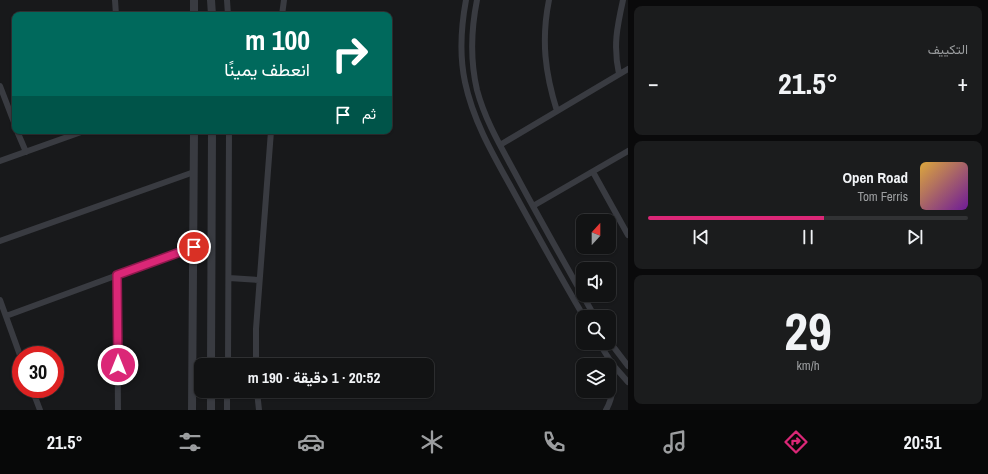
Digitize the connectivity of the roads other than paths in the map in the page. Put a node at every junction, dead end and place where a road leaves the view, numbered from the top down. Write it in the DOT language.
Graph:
graph roads {
  1 [pos="116,0"];
  2 [pos="194,0"];
  3 [pos="211,0"];
  4 [pos="228,0"];
  5 [pos="284,0"];
  6 [pos="466,0"];
  7 [pos="477,0"];
  8 [pos="549,0"];
  9 [pos="623,0"];
  10 [pos="116,12"];
  11 [pos="194,12"];
  12 [pos="212,12"];
  13 [pos="228,12"];
  14 [pos="282,12"];
  15 [pos="628,69"];
  16 [pos="619,74"];
  17 [pos="0,86"];
  18 [pos="557,111"];
  19 [pos="12,117"];
  20 [pos="19,134"];
  21 [pos="76,134"];
  22 [pos="191,134"];
  23 [pos="194,134"];
  24 [pos="212,134"];
  25 [pos="229,134"];
  26 [pos="271,134"];
  27 [pos="194,140"];
  28 [pos="500,145"];
  29 [pos="628,151"];
  30 [pos="26,152"];
  31 [pos="0,161"];
  32 [pos="194,172"];
  33 [pos="593,172"];
  34 [pos="533,206"];
  35 [pos="628,235"];
  36 [pos="0,240"];
  37 [pos="194,247"];
  38 [pos="117,275"];
  39 [pos="229,278"];
  40 [pos="260,280"];
  41 [pos="0,300"];
  42 [pos="580,310"];
  43 [pos="591,310"];
  44 [pos="6,316"];
  45 [pos="17,346"];
  46 [pos="616,350"];
  47 [pos="211,358"];
  48 [pos="228,358"];
  49 [pos="256,358"];
  50 [pos="628,366"];
  51 [pos="616,368"];
  52 [pos="628,382"];
  53 [pos="35,398"];
  54 [pos="211,398"];
  55 [pos="227,398"];
  56 [pos="258,398"];
  57 [pos="610,398"];
  58 [pos="40,410"];
  59 [pos="118,410"];
  60 [pos="192,410"];
  61 [pos="211,410"];
  62 [pos="227,410"];
  63 [pos="259,410"];
  64 [pos="606,410"];
  1 -- 10 [label="street"];
  2 -- 11 [label="street"];
  3 -- 12 [label="street"];
  4 -- 13 [label="street"];
  5 -- 14 [label="street"];
  6 -- 42 [label="street"];
  7 -- 28 [label="street"];
  8 -- 18 [label="street"];
  9 -- 16 [label="street"];
  15 -- 16 [label="street"];
  16 -- 18 [label="street"];
  17 -- 19 [label="street"];
  18 -- 28 [label="street"];
  20 -- 30 [label="street"];
  21 -- 30 [label="street"];
  22 -- 27 [label="street"];
  23 -- 27 [label="street"];
  24 -- 47 [label="street"];
  25 -- 39 [label="street"];
  26 -- 40 [label="street"];
  27 -- 32 [label="street"];
  28 -- 34 [label="street"];
  29 -- 33 [label="street"];
  30 -- 31 [label="street"];
  32 -- 36 [label="street"];
  32 -- 37 [label="street"];
  33 -- 34 [label="street"];
  33 -- 35 [label="street"];
  34 -- 43 [label="street"];
  37 -- 38 [label="street"];
  37 -- 60 [label="street"];
  38 -- 44 [label="street"];
  38 -- 59 [label="street"];
  39 -- 40 [label="street"];
  39 -- 48 [label="street"];
  40 -- 49 [label="street"];
  41 -- 44 [label="street"];
  44 -- 45 [label="street"];
  46 -- 50 [label="street"];
  51 -- 52 [label="street"];
  53 -- 58 [label="street"];
  54 -- 61 [label="street"];
  55 -- 62 [label="street"];
  56 -- 63 [label="street"];
  57 -- 64 [label="street"];
}
